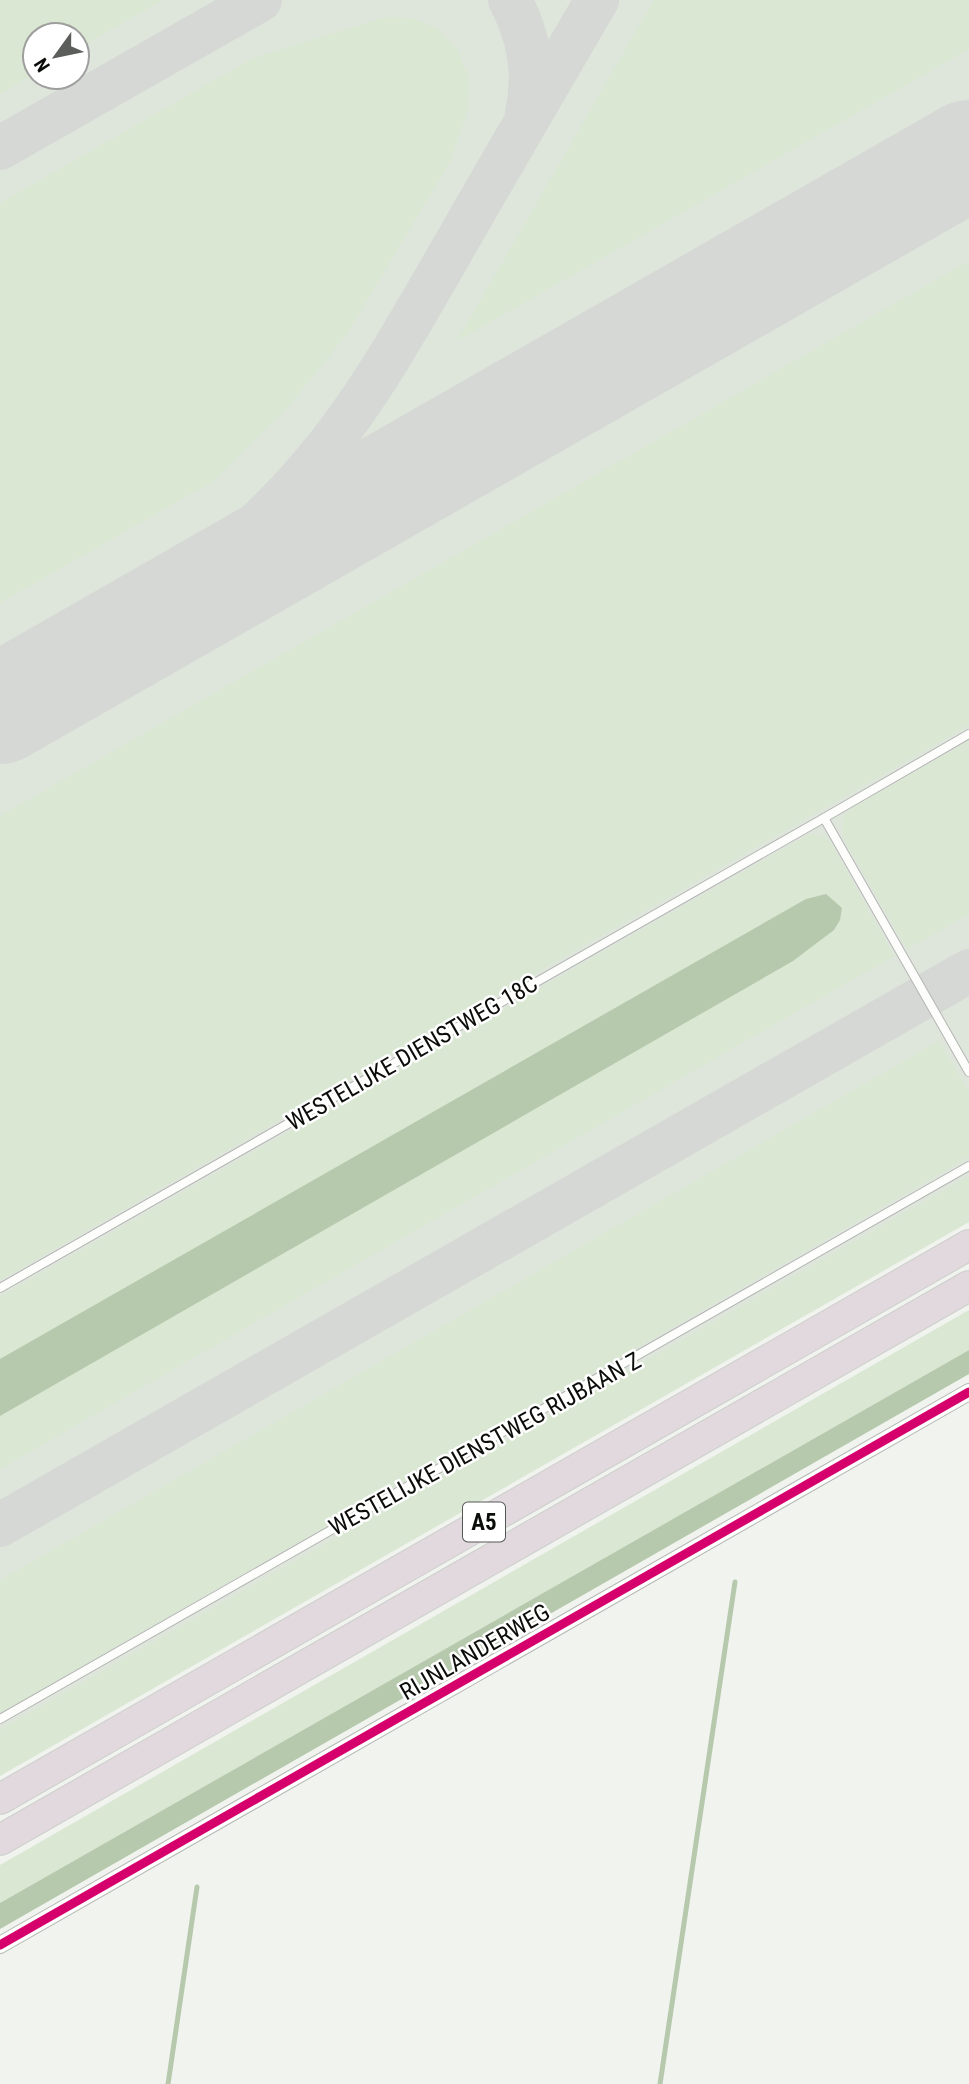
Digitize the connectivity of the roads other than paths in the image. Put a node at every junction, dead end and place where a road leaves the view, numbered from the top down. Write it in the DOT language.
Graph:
graph roads {
  1 [pos="969,734"];
  2 [pos="824,818"];
  3 [pos="969,1072"];
  4 [pos="969,1166"];
  5 [pos="969,1245"];
  6 [pos="969,1286"];
  7 [pos="0,1288"];
  8 [pos="969,1392"];
  9 [pos="0,1719"];
  10 [pos="0,1799"];
  11 [pos="0,1840"];
  12 [pos="0,1945"];
  1 -- 2 [label="lane, WESTELIJKE DIENSTWEG 18C"];
  2 -- 3 [label="lane"];
  2 -- 7 [label="lane, WESTELIJKE DIENSTWEG 18C"];
  4 -- 9 [label="lane, WESTELIJKE DIENSTWEG RIJBAAN Z"];
  5 -- 10 [label="highway, A5"];
  6 -- 11 [label="highway, A5"];
  8 -- 12 [label="street, RIJNLANDERWEG"];
}
